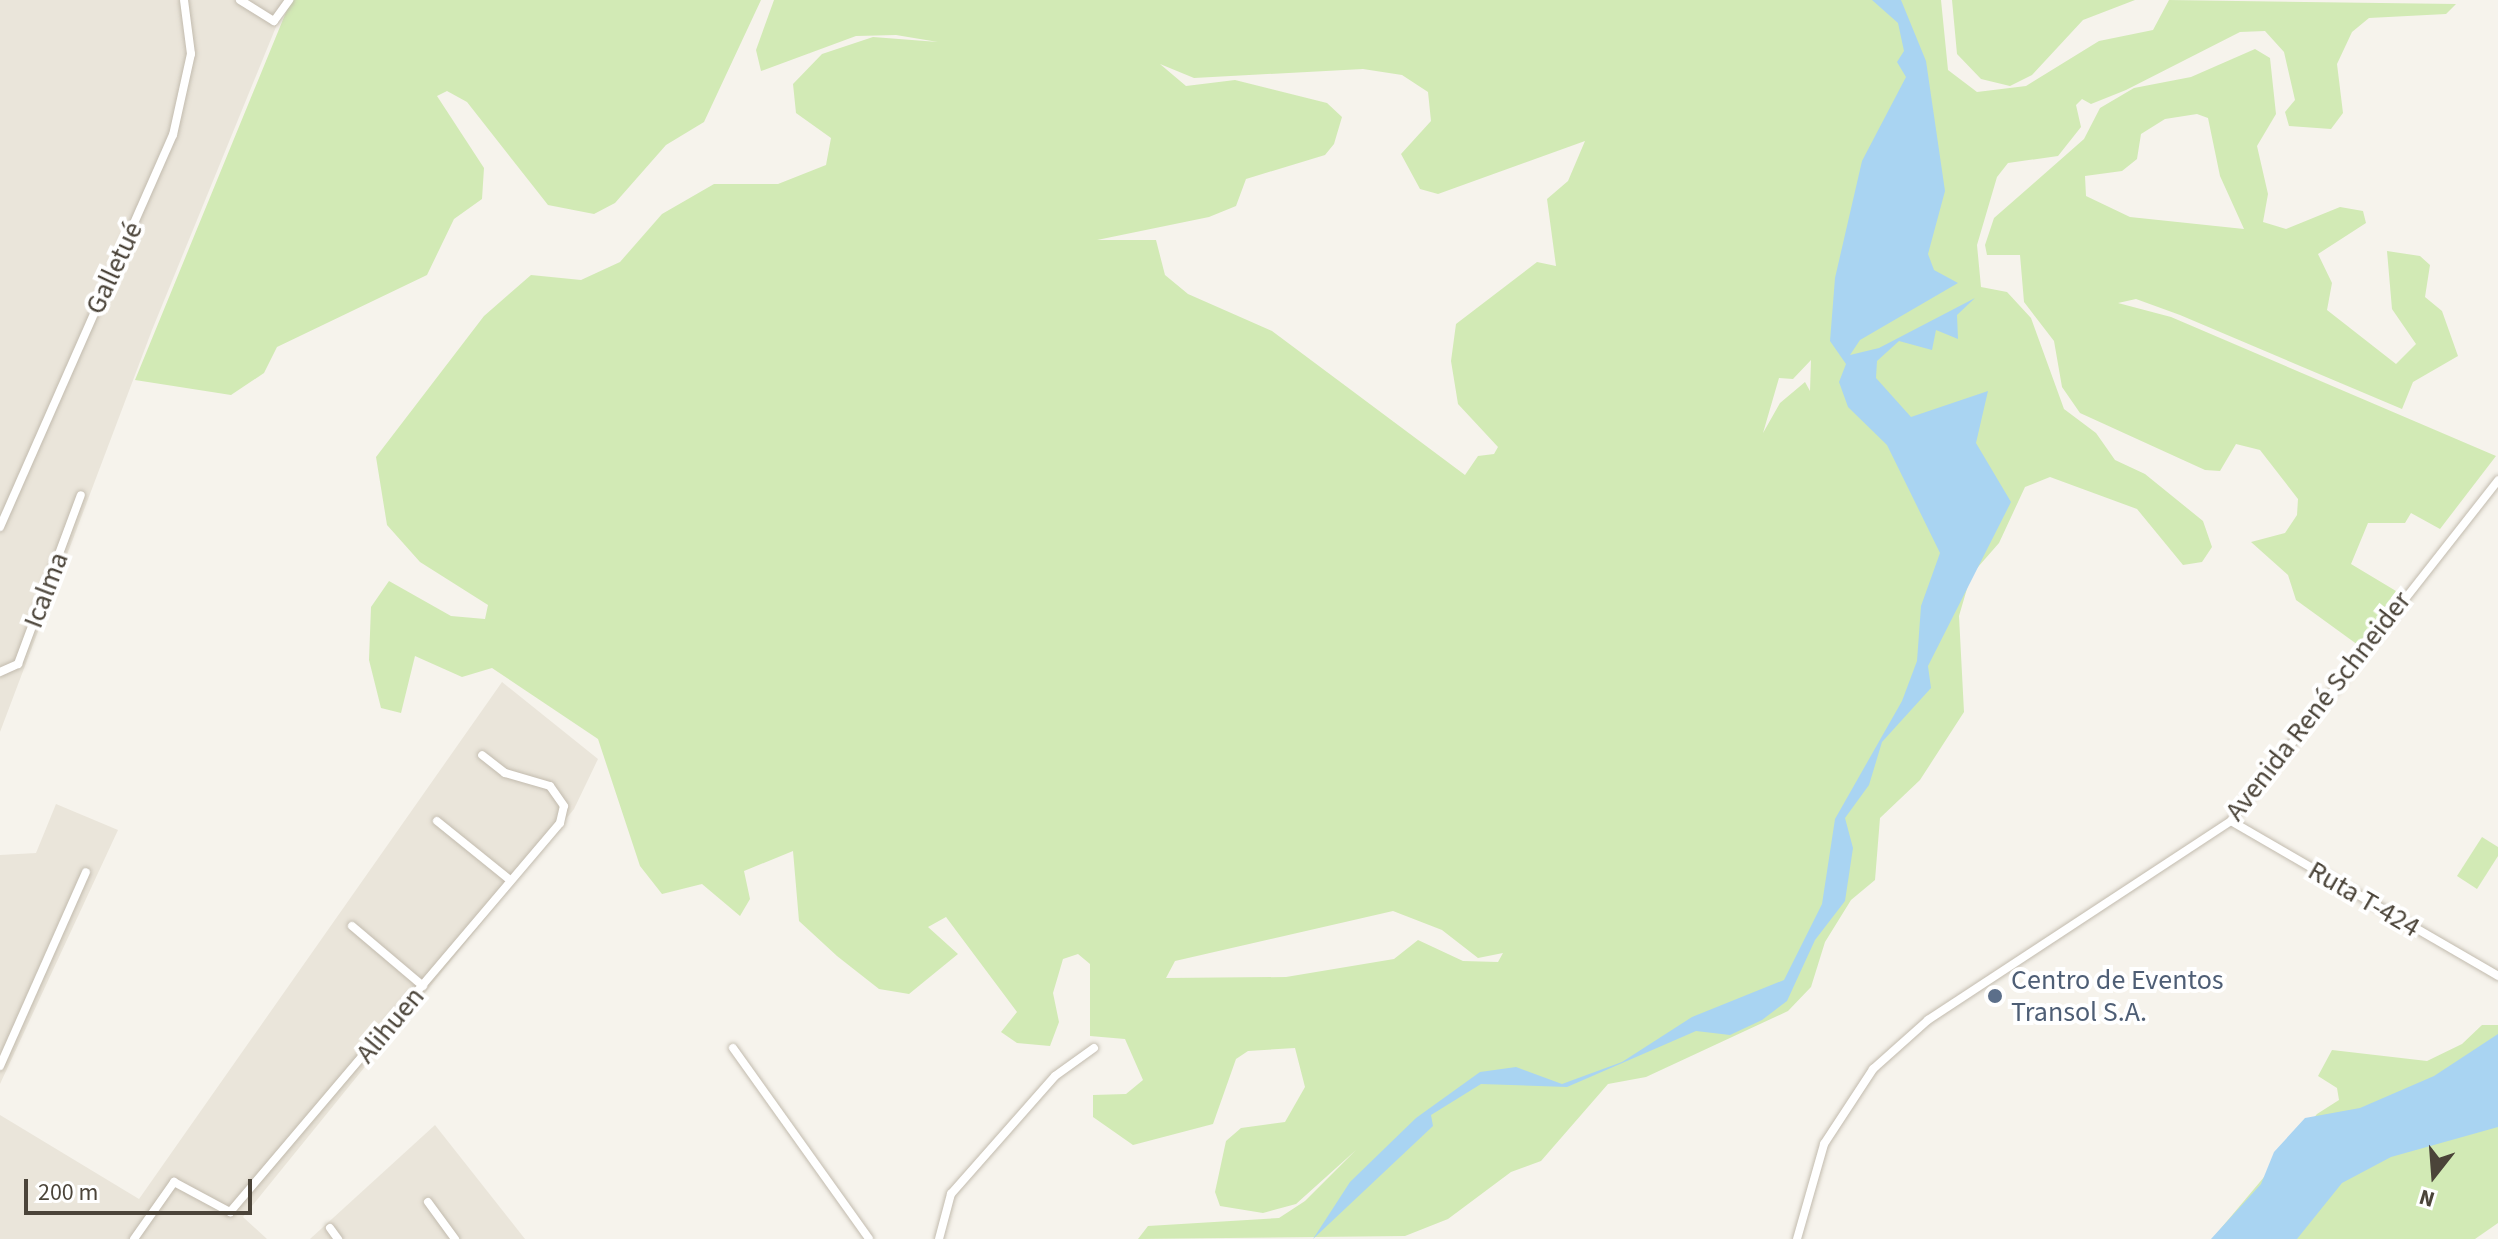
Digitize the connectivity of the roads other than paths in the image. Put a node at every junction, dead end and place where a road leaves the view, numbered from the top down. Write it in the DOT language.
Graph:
graph roads {
  1 [pos="184,0"];
  2 [pos="240,0"];
  3 [pos="289,0"];
  4 [pos="2498,480"];
  5 [pos="81,495"];
  6 [pos="0,527"];
  7 [pos="0,672"];
  8 [pos="482,755"];
  9 [pos="437,821"];
  10 [pos="2231,821"];
  11 [pos="86,872"];
  12 [pos="510,880"];
  13 [pos="352,926"];
  14 [pos="2498,976"];
  15 [pos="423,986"];
  16 [pos="733,1048"];
  17 [pos="1094,1048"];
  18 [pos="0,1066"];
  19 [pos="428,1202"];
  20 [pos="330,1228"];
  21 [pos="134,1239"];
  22 [pos="338,1239"];
  23 [pos="455,1239"];
  24 [pos="869,1239"];
  25 [pos="939,1239"];
  26 [pos="1797,1239"];
  1 -- 6 [label="street, Galletué"];
  2 -- 3 [label="street"];
  4 -- 10 [label="street, Avenida René Schneider"];
  5 -- 7 [label="street, Icalma"];
  8 -- 12 [label="street, Alihuen"];
  9 -- 12 [label="street"];
  10 -- 14 [label="street, Ruta T-424"];
  10 -- 26 [label="street, Avenida René Schneider"];
  11 -- 18 [label="street"];
  12 -- 15 [label="street, Alihuen"];
  13 -- 15 [label="street"];
  15 -- 21 [label="street, Alihuen"];
  16 -- 24 [label="street"];
  17 -- 25 [label="street"];
  19 -- 23 [label="street"];
  20 -- 22 [label="street"];
}
